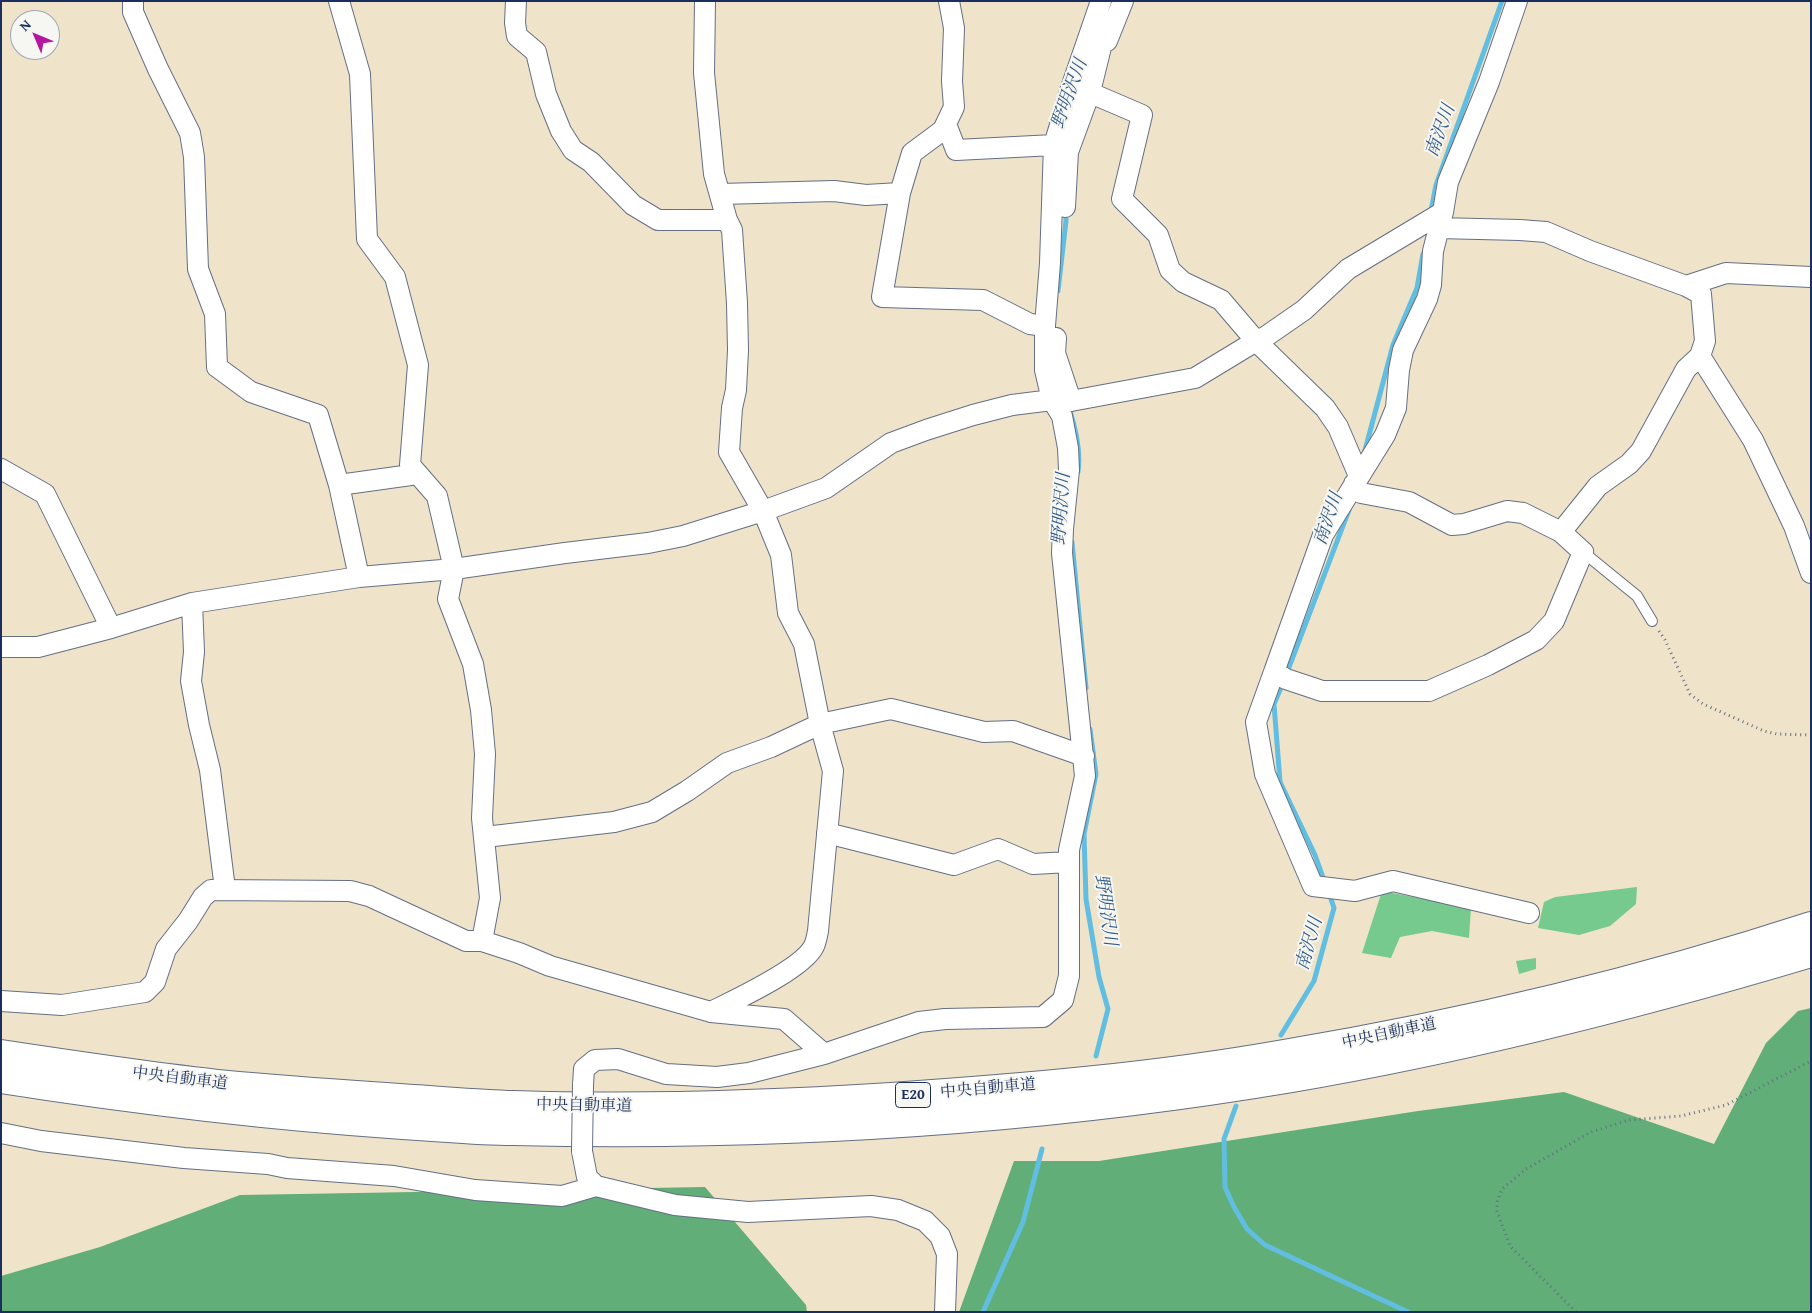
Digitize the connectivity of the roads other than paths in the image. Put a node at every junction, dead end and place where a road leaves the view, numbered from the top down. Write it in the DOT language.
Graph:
graph roads {
  1 [pos="133,1"];
  2 [pos="339,1"];
  3 [pos="516,1"];
  4 [pos="705,1"];
  5 [pos="949,1"];
  6 [pos="1101,1"];
  7 [pos="1123,1"];
  8 [pos="1517,1"];
  9 [pos="1097,36"];
  10 [pos="1081,88"];
  11 [pos="946,124"];
  12 [pos="1054,145"];
  13 [pos="900,192"];
  14 [pos="720,194"];
  15 [pos="727,220"];
  16 [pos="1441,220"];
  17 [pos="1811,277"];
  18 [pos="1686,286"];
  19 [pos="1045,326"];
  20 [pos="1256,341"];
  21 [pos="1700,356"];
  22 [pos="1061,400"];
  23 [pos="1,469"];
  24 [pos="418,474"];
  25 [pos="1356,480"];
  26 [pos="339,485"];
  27 [pos="763,511"];
  28 [pos="1561,532"];
  29 [pos="1583,552"];
  30 [pos="454,570"];
  31 [pos="1811,573"];
  32 [pos="359,577"];
  33 [pos="192,603"];
  34 [pos="1652,621"];
  35 [pos="112,628"];
  36 [pos="1,647"];
  37 [pos="1274,672"];
  38 [pos="820,724"];
  39 [pos="1084,756"];
  40 [pos="827,833"];
  41 [pos="485,837"];
  42 [pos="1069,862"];
  43 [pos="225,889"];
  44 [pos="1529,913"];
  45 [pos="1811,926"];
  46 [pos="482,941"];
  47 [pos="1811,953"];
  48 [pos="1,1001"];
  49 [pos="711,1012"];
  50 [pos="1,1054"];
  51 [pos="824,1054"];
  52 [pos="1,1079"];
  53 [pos="1,1133"];
  54 [pos="596,1186"];
  55 [pos="945,1312"];
  1 -- 26 [label="street"];
  2 -- 24 [label="street"];
  3 -- 15 [label="street"];
  4 -- 14 [label="street"];
  5 -- 11 [label="street"];
  6 -- 9 [label="street"];
  7 -- 9 [label="street"];
  8 -- 16 [label="street"];
  9 -- 10 [label="street"];
  10 -- 12 [label="street"];
  10 -- 20 [label="street"];
  10 -- 22 [label="street"];
  11 -- 12 [label="street"];
  11 -- 13 [label="street"];
  12 -- 19 [label="street"];
  13 -- 14 [label="street"];
  13 -- 19 [label="street"];
  14 -- 15 [label="street"];
  15 -- 27 [label="street"];
  16 -- 18 [label="street"];
  16 -- 20 [label="street"];
  16 -- 25 [label="street"];
  17 -- 18 [label="street"];
  18 -- 21 [label="street"];
  19 -- 22 [label="street"];
  20 -- 22 [label="street"];
  20 -- 25 [label="street"];
  21 -- 28 [label="street"];
  21 -- 31 [label="street"];
  22 -- 27 [label="street"];
  22 -- 39 [label="street"];
  23 -- 35 [label="street"];
  24 -- 26 [label="street"];
  24 -- 30 [label="street"];
  25 -- 28 [label="street"];
  25 -- 37 [label="street"];
  26 -- 32 [label="street"];
  27 -- 30 [label="street"];
  27 -- 38 [label="street"];
  28 -- 29 [label="street"];
  29 -- 34 [label="lane"];
  29 -- 37 [label="street"];
  30 -- 32 [label="street"];
  30 -- 41 [label="street"];
  32 -- 33 [label="street"];
  33 -- 35 [label="street"];
  33 -- 43 [label="street"];
  35 -- 36 [label="street"];
  37 -- 44 [label="street"];
  38 -- 39 [label="street"];
  38 -- 40 [label="street"];
  38 -- 41 [label="street"];
  39 -- 42 [label="street"];
  40 -- 42 [label="street"];
  40 -- 49 [label="street"];
  41 -- 46 [label="street"];
  42 -- 51 [label="street"];
  43 -- 46 [label="street"];
  43 -- 48 [label="street"];
  45 -- 50 [label="highway, 中央自動車道 / E20"];
  46 -- 49 [label="street"];
  47 -- 52 [label="highway, 中央自動車道 / E20"];
  49 -- 51 [label="street"];
  51 -- 54 [label="street, bridge"];
  53 -- 54 [label="street"];
  54 -- 55 [label="street"];
}
